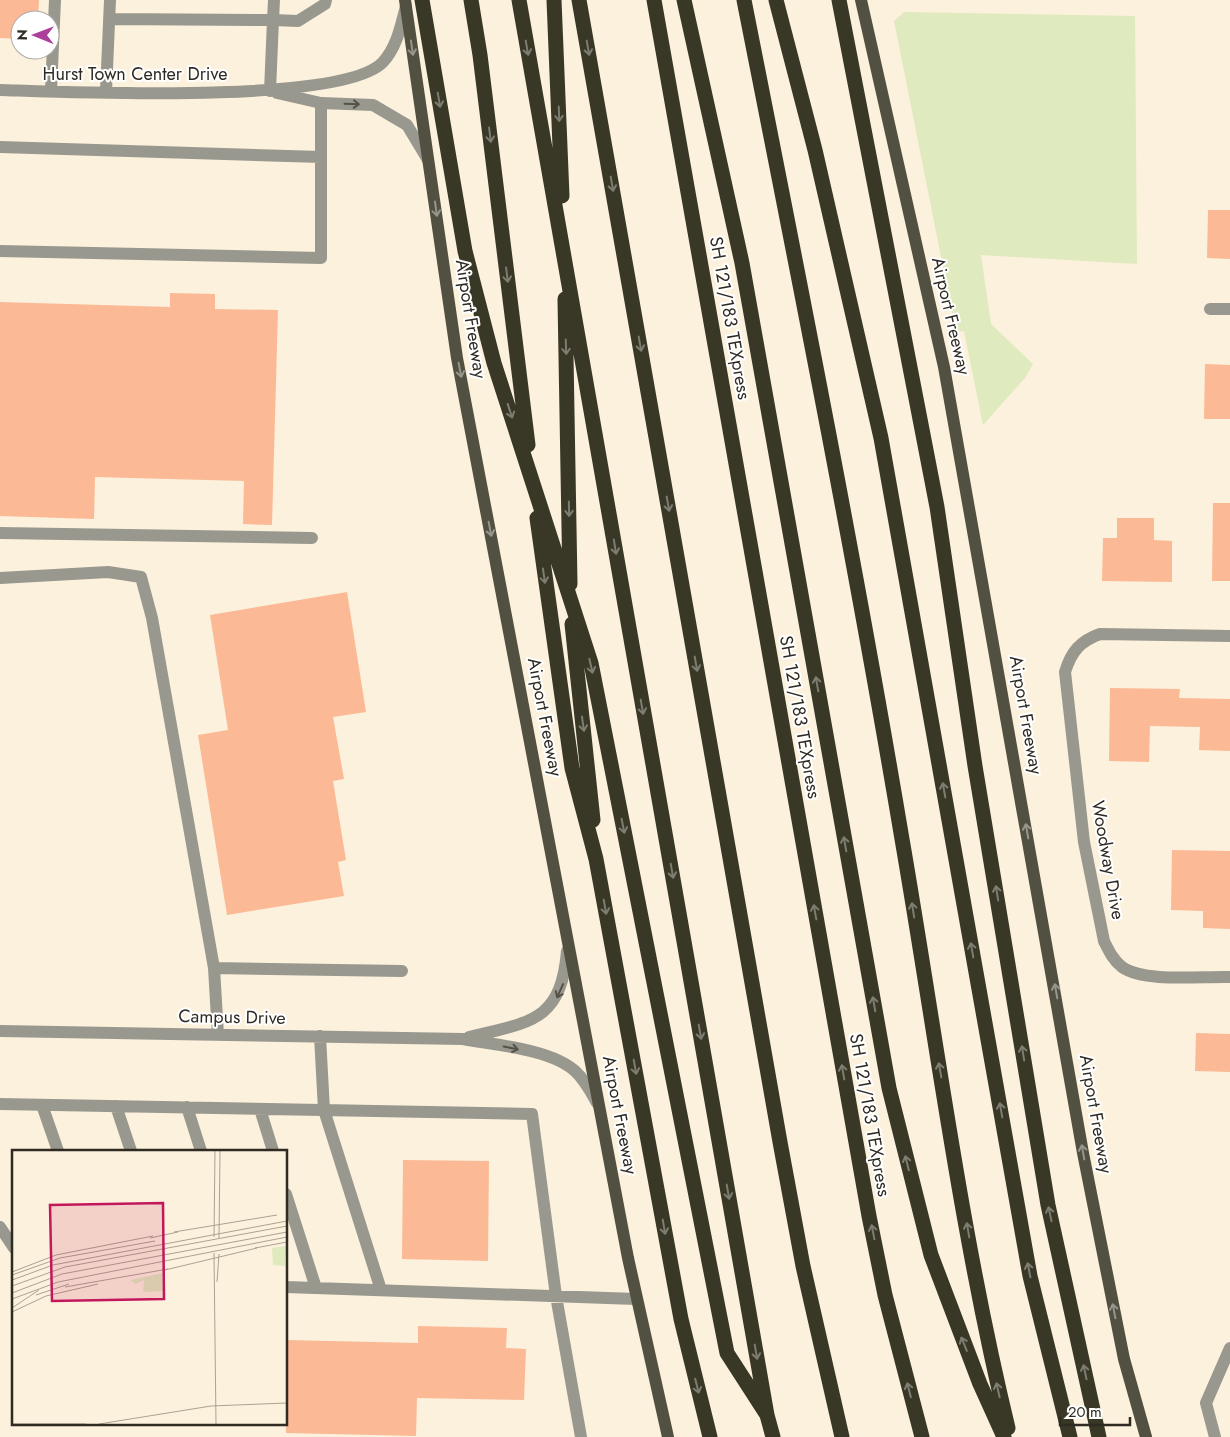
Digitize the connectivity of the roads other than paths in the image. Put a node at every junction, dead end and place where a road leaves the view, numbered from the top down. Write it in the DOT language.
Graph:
graph roads {
  1 [pos="55,0"];
  2 [pos="110,0"];
  3 [pos="274,0"];
  4 [pos="326,0"];
  5 [pos="422,0"];
  6 [pos="471,0"];
  7 [pos="519,0"];
  8 [pos="554,0"];
  9 [pos="579,0"];
  10 [pos="654,0"];
  11 [pos="684,0"];
  12 [pos="744,0"];
  13 [pos="776,0"];
  14 [pos="839,0"];
  15 [pos="861,0"];
  16 [pos="406,3"];
  17 [pos="109,19"];
  18 [pos="274,20"];
  19 [pos="0,90"];
  20 [pos="51,91"];
  21 [pos="270,91"];
  22 [pos="106,92"];
  23 [pos="321,103"];
  24 [pos="0,147"];
  25 [pos="321,157"];
  26 [pos="429,162"];
  27 [pos="0,251"];
  28 [pos="1210,309"];
  29 [pos="1230,309"];
  30 [pos="0,533"];
  31 [pos="312,538"];
  32 [pos="0,578"];
  33 [pos="1230,636"];
  34 [pos="596,859"];
  35 [pos="568,943"];
  36 [pos="214,968"];
  37 [pos="402,971"];
  38 [pos="1230,976"];
  39 [pos="0,1031"];
  40 [pos="218,1035"];
  41 [pos="320,1036"];
  42 [pos="463,1039"];
  43 [pos="0,1104"];
  44 [pos="42,1105"];
  45 [pos="116,1106"];
  46 [pos="187,1107"];
  47 [pos="260,1109"];
  48 [pos="324,1110"];
  49 [pos="600,1110"];
  50 [pos="58,1150"];
  51 [pos="130,1150"];
  52 [pos="201,1150"];
  53 [pos="273,1150"];
  54 [pos="288,1200"];
  55 [pos="0,1227"];
  56 [pos="12,1245"];
  57 [pos="288,1287"];
  58 [pos="316,1288"];
  59 [pos="381,1290"];
  60 [pos="556,1296"];
  61 [pos="636,1299"];
  62 [pos="1230,1348"];
  63 [pos="767,1415"];
  64 [pos="581,1437"];
  65 [pos="668,1437"];
  66 [pos="710,1437"];
  67 [pos="772,1437"];
  68 [pos="842,1437"];
  69 [pos="922,1437"];
  70 [pos="1004,1437"];
  71 [pos="1010,1437"];
  72 [pos="1070,1437"];
  73 [pos="1100,1437"];
  74 [pos="1146,1437"];
  75 [pos="1215,1437"];
  1 -- 20 [label="street"];
  2 -- 17 [label="street"];
  3 -- 18 [label="street"];
  4 -- 18 [label="street"];
  5 -- 63 [label="highway, one-way"];
  6 -- 34 [label="highway, one-way"];
  7 -- 63 [label="highway, one-way"];
  8 -- 34 [label="highway, one-way"];
  9 -- 68 [label="highway, one-way"];
  69 -- 10 [label="highway, SH 121/183 TEXpress, one-way"];
  70 -- 11 [label="highway, one-way"];
  71 -- 12 [label="highway, one-way"];
  72 -- 13 [label="highway, one-way"];
  73 -- 14 [label="highway, one-way"];
  74 -- 15 [label="main road, Airport Freeway, one-way"];
  16 -- 21 [label="street, Hurst Town Center Drive"];
  16 -- 26 [label="main road, Airport Freeway, one-way"];
  17 -- 18 [label="street"];
  17 -- 22 [label="street"];
  18 -- 21 [label="street"];
  19 -- 20 [label="street, Hurst Town Center Drive"];
  20 -- 22 [label="street, Hurst Town Center Drive"];
  21 -- 22 [label="street, Hurst Town Center Drive"];
  21 -- 23 [label="street, Hurst Town Center Drive"];
  23 -- 25 [label="street"];
  23 -- 26 [label="street, Hurst Town Center Drive, one-way"];
  24 -- 25 [label="street"];
  25 -- 27 [label="street"];
  26 -- 35 [label="main road, Airport Freeway, one-way"];
  28 -- 29 [label="street"];
  30 -- 31 [label="street"];
  32 -- 36 [label="street"];
  33 -- 38 [label="street, Woodway Drive"];
  34 -- 66 [label="highway, one-way"];
  35 -- 42 [label="street, Campus Drive, one-way"];
  35 -- 49 [label="main road, Airport Freeway"];
  36 -- 37 [label="street"];
  36 -- 40 [label="street"];
  39 -- 40 [label="street, Campus Drive"];
  40 -- 41 [label="street, Campus Drive"];
  41 -- 42 [label="street, Campus Drive"];
  41 -- 48 [label="street"];
  42 -- 49 [label="street, Campus Drive, one-way"];
  43 -- 44 [label="street"];
  44 -- 45 [label="street"];
  44 -- 50 [label="street"];
  45 -- 46 [label="street"];
  45 -- 51 [label="street"];
  46 -- 47 [label="street"];
  46 -- 52 [label="street"];
  47 -- 48 [label="street"];
  47 -- 53 [label="street"];
  48 -- 59 [label="street"];
  48 -- 60 [label="street"];
  49 -- 61 [label="main road, Airport Freeway"];
  54 -- 58 [label="street"];
  55 -- 56 [label="street"];
  57 -- 58 [label="street"];
  58 -- 59 [label="street"];
  59 -- 60 [label="street"];
  60 -- 61 [label="street"];
  60 -- 64 [label="street"];
  61 -- 65 [label="main road, Airport Freeway"];
  62 -- 75 [label="street"];
  63 -- 67 [label="highway"];
}
